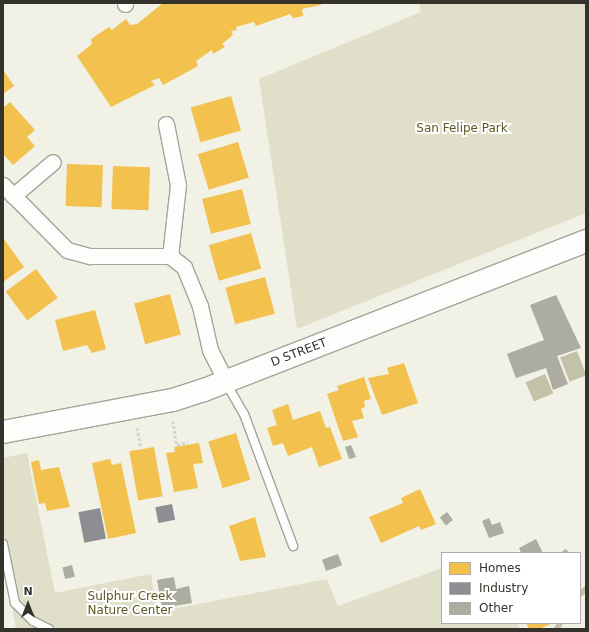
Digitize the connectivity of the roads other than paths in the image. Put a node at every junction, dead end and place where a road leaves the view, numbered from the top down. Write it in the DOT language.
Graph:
graph roads {
  1 [pos="166,124"];
  2 [pos="53,162"];
  3 [pos="8,190"];
  4 [pos="586,241"];
  5 [pos="170,256"];
  6 [pos="226,382"];
  7 [pos="3,432"];
  8 [pos="3,544"];
  9 [pos="293,546"];
  10 [pos="49,629"];
  1 -- 5 [label="street"];
  2 -- 3 [label="street"];
  3 -- 5 [label="street"];
  4 -- 6 [label="main road, D STREET"];
  5 -- 6 [label="street"];
  6 -- 7 [label="main road, D STREET"];
  6 -- 9 [label="lane"];
  8 -- 10 [label="lane"];
}
